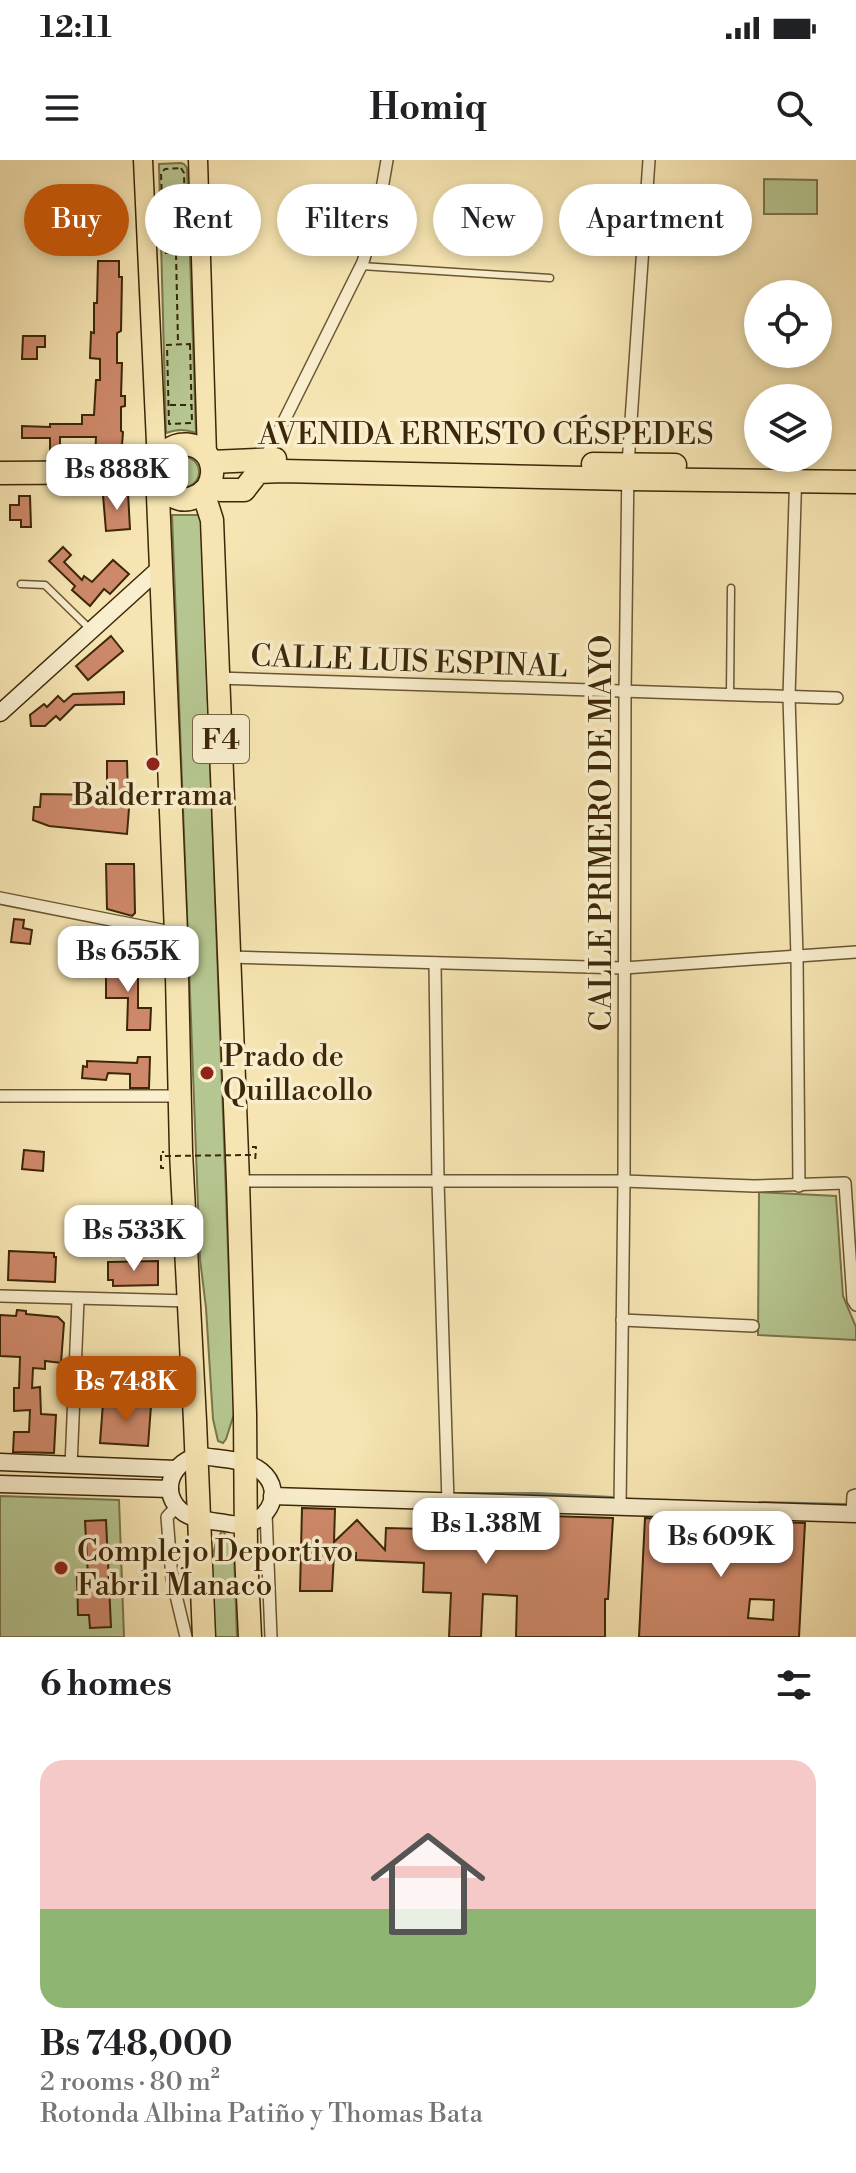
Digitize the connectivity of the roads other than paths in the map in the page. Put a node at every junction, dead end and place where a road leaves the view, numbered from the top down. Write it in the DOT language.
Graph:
graph roads {
  1 [pos="143,160"];
  2 [pos="198,160"];
  3 [pos="387,160"];
  4 [pos="649,160"];
  5 [pos="361,266"];
  6 [pos="550,278"];
  7 [pos="209,459"];
  8 [pos="262,466"];
  9 [pos="856,468"];
  10 [pos="157,472"];
  11 [pos="628,472"];
  12 [pos="0,473"];
  13 [pos="796,475"];
  14 [pos="856,482"];
  15 [pos="206,489"];
  16 [pos="160,568"];
  17 [pos="21,584"];
  18 [pos="731,588"];
  19 [pos="91,630"];
  20 [pos="218,678"];
  21 [pos="625,693"];
  22 [pos="730,696"];
  23 [pos="789,697"];
  24 [pos="837,698"];
  25 [pos="0,713"];
  26 [pos="0,898"];
  27 [pos="176,933"];
  28 [pos="856,952"];
  29 [pos="797,956"];
  30 [pos="229,957"];
  31 [pos="435,963"];
  32 [pos="624,968"];
  33 [pos="0,1096"];
  34 [pos="179,1096"];
  35 [pos="238,1181"];
  36 [pos="438,1181"];
  37 [pos="624,1181"];
  38 [pos="850,1182"];
  39 [pos="799,1186"];
  40 [pos="0,1296"];
  41 [pos="78,1300"];
  42 [pos="189,1301"];
  43 [pos="856,1305"];
  44 [pos="622,1320"];
  45 [pos="753,1326"];
  46 [pos="197,1456"];
  47 [pos="0,1462"];
  48 [pos="245,1464"];
  49 [pos="71,1466"];
  50 [pos="176,1469"];
  51 [pos="0,1484"];
  52 [pos="170,1489"];
  53 [pos="856,1495"];
  54 [pos="272,1496"];
  55 [pos="448,1502"];
  56 [pos="177,1506"];
  57 [pos="620,1508"];
  58 [pos="266,1513"];
  59 [pos="854,1514"];
  60 [pos="199,1518"];
  61 [pos="246,1525"];
  62 [pos="186,1637"];
  63 [pos="204,1637"];
  64 [pos="250,1637"];
  65 [pos="271,1637"];
  1 -- 10 [label="main road, F4"];
  2 -- 7 [label="main road, F4"];
  3 -- 5 [label="street"];
  4 -- 11 [label="street, CALLE PRIMERO DE MAYO"];
  5 -- 6 [label="lane"];
  5 -- 8 [label="street"];
  7 -- 8 [label="highway, AVENIDA ERNESTO CÉSPEDES"];
  7 -- 10 [label="highway"];
  7 -- 15 [label="highway, F4"];
  8 -- 11 [label="highway, AVENIDA ERNESTO CÉSPEDES"];
  8 -- 15 [label="highway, AVENIDA ERNESTO CÉSPEDES"];
  9 -- 13 [label="highway, AVENIDA ERNESTO CÉSPEDES"];
  10 -- 12 [label="highway"];
  10 -- 15 [label="highway"];
  10 -- 16 [label="highway, F4"];
  11 -- 13 [label="highway, AVENIDA ERNESTO CÉSPEDES"];
  11 -- 21 [label="street, CALLE PRIMERO DE MAYO"];
  13 -- 14 [label="highway, AVENIDA ERNESTO CÉSPEDES"];
  13 -- 23 [label="street"];
  15 -- 20 [label="highway, F4"];
  16 -- 19 [label="main road"];
  16 -- 27 [label="highway, F4"];
  17 -- 19 [label="lane"];
  18 -- 22 [label="lane"];
  19 -- 25 [label="main road"];
  20 -- 21 [label="street, CALLE LUIS ESPINAL"];
  20 -- 30 [label="highway, F4"];
  21 -- 22 [label="street, CALLE LUIS ESPINAL"];
  21 -- 32 [label="street, CALLE PRIMERO DE MAYO"];
  22 -- 23 [label="street, CALLE LUIS ESPINAL"];
  23 -- 24 [label="street, CALLE LUIS ESPINAL"];
  23 -- 29 [label="street"];
  26 -- 27 [label="street"];
  27 -- 34 [label="highway, F4"];
  28 -- 29 [label="street"];
  29 -- 32 [label="street"];
  29 -- 39 [label="street"];
  30 -- 31 [label="street"];
  30 -- 35 [label="highway, F4"];
  31 -- 32 [label="street"];
  31 -- 36 [label="street"];
  32 -- 37 [label="street, CALLE PRIMERO DE MAYO"];
  33 -- 34 [label="street"];
  34 -- 42 [label="highway, F4"];
  35 -- 36 [label="street"];
  35 -- 48 [label="highway, F4"];
  36 -- 37 [label="street"];
  36 -- 55 [label="street"];
  37 -- 39 [label="street"];
  37 -- 44 [label="street, CALLE PRIMERO DE MAYO"];
  38 -- 39 [label="street"];
  38 -- 43 [label="street"];
  40 -- 41 [label="street"];
  41 -- 42 [label="street"];
  41 -- 49 [label="street"];
  42 -- 46 [label="highway, F4"];
  44 -- 45 [label="street"];
  44 -- 57 [label="street, CALLE PRIMERO DE MAYO"];
  46 -- 48 [label="main road"];
  46 -- 50 [label="main road"];
  46 -- 60 [label="highway, F4"];
  47 -- 49 [label="main road"];
  48 -- 54 [label="main road"];
  48 -- 61 [label="highway, F4"];
  49 -- 50 [label="main road"];
  50 -- 52 [label="main road"];
  51 -- 52 [label="main road"];
  52 -- 56 [label="main road"];
  53 -- 59 [label="street"];
  54 -- 55 [label="main road"];
  54 -- 58 [label="main road"];
  55 -- 57 [label="main road"];
  56 -- 60 [label="main road"];
  56 -- 62 [label="street"];
  57 -- 59 [label="main road"];
  58 -- 61 [label="main road"];
  58 -- 65 [label="street"];
  60 -- 61 [label="main road"];
  60 -- 63 [label="highway, F4"];
  61 -- 64 [label="highway, F4"];
}
